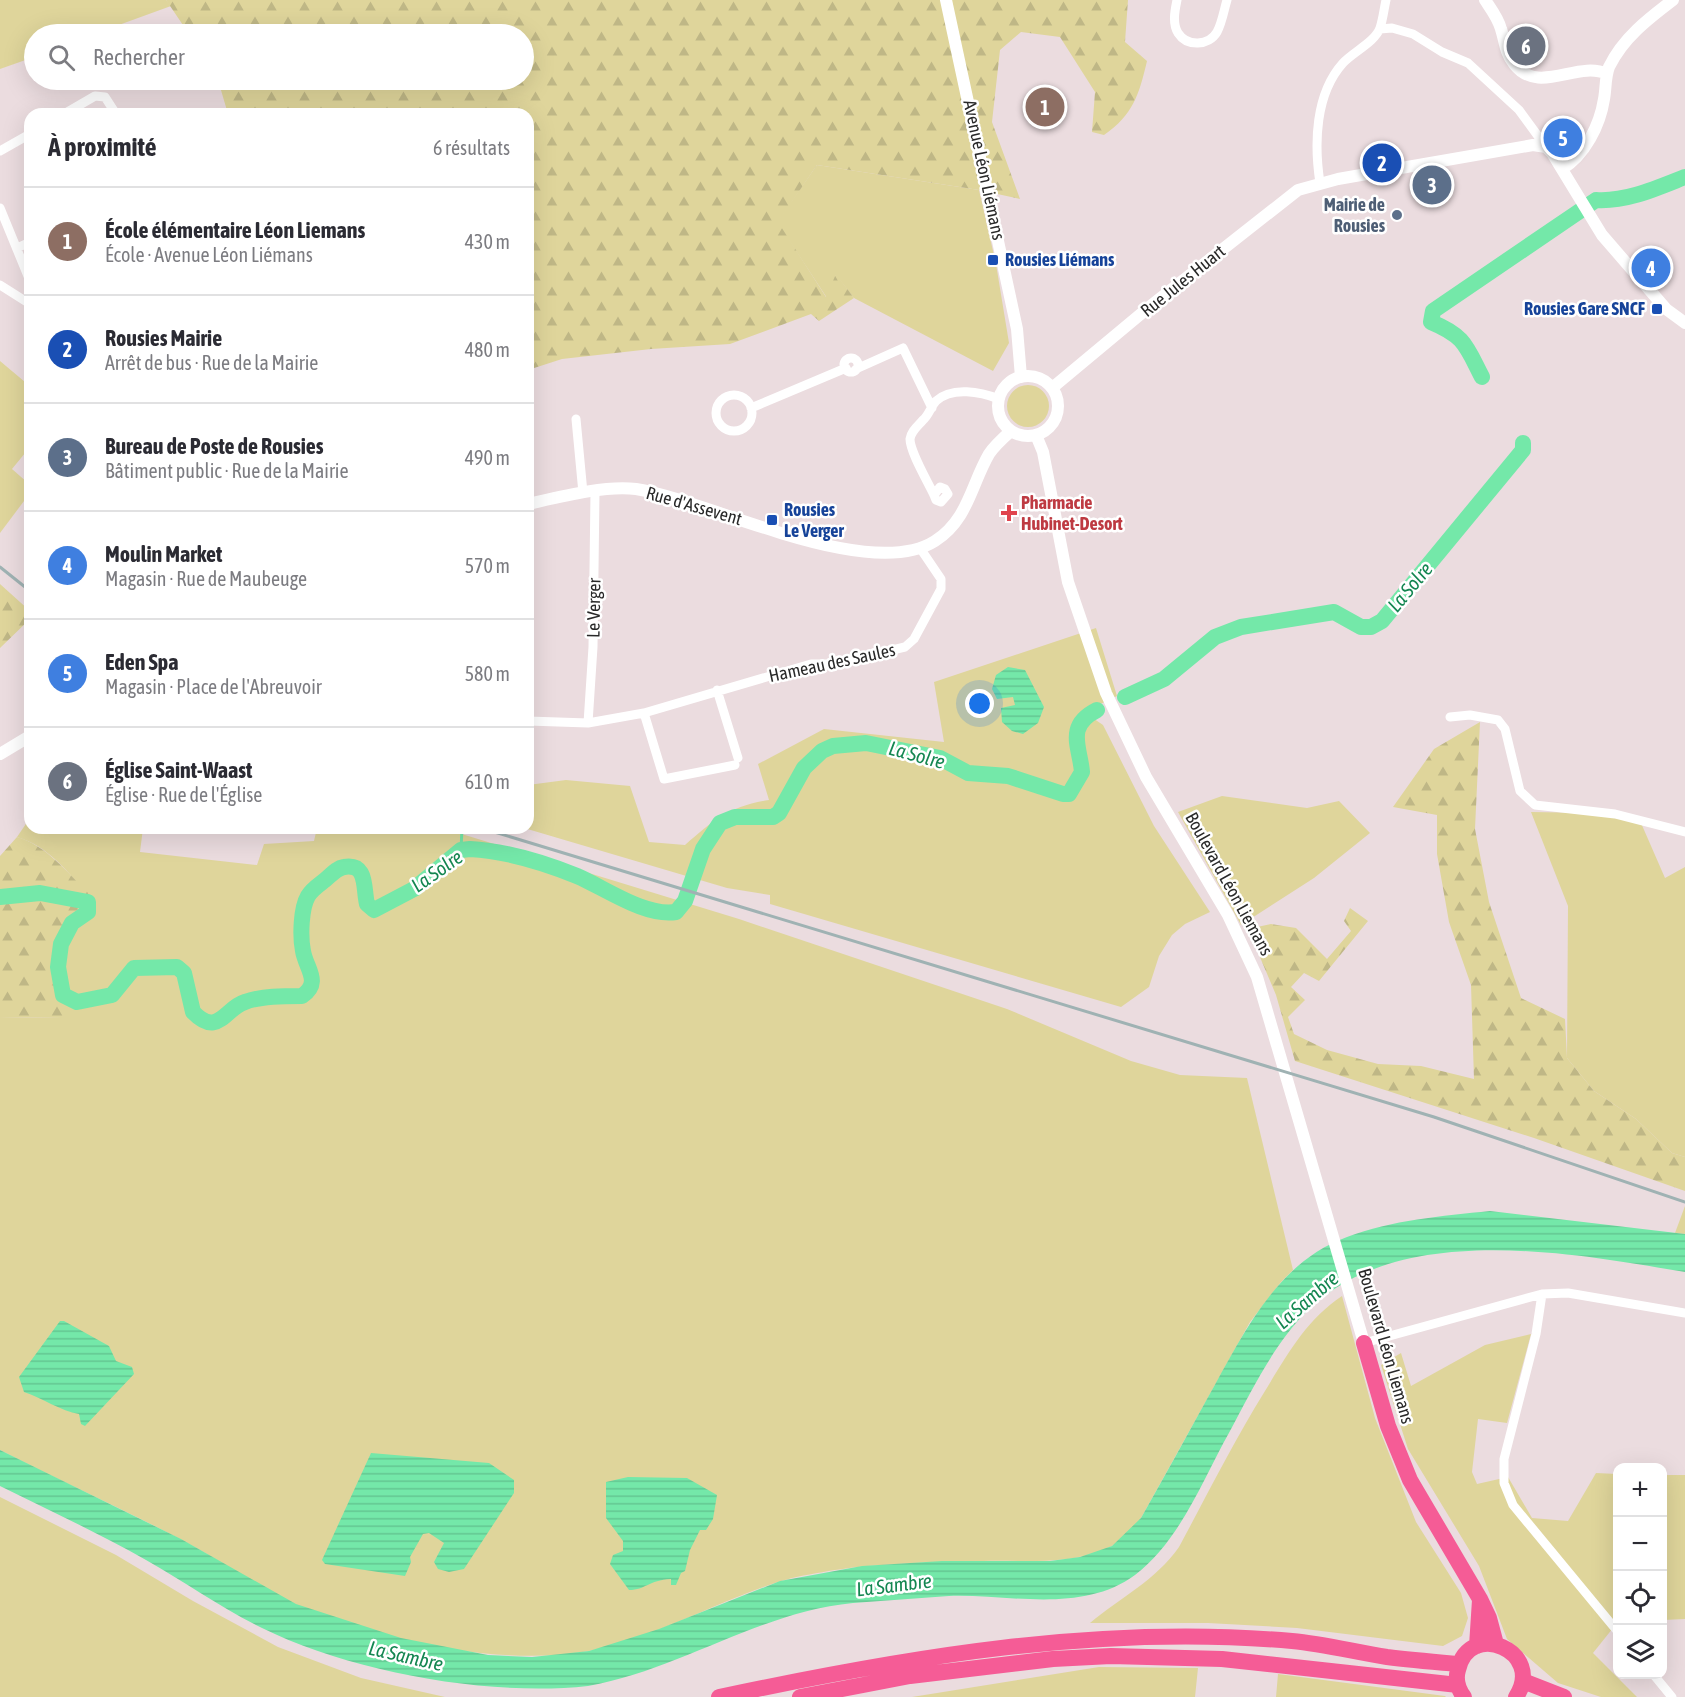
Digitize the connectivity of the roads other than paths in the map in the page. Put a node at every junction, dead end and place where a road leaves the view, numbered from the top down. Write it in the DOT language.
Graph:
graph roads {
  1 [pos="946,0"];
  2 [pos="1177,0"];
  3 [pos="1227,0"];
  4 [pos="1386,0"];
  5 [pos="1485,0"];
  6 [pos="1673,0"];
  7 [pos="1380,29"];
  8 [pos="1607,74"];
  9 [pos="74,108"];
  10 [pos="112,108"];
  11 [pos="24,137"];
  12 [pos="1546,147"];
  13 [pos="0,151"];
  14 [pos="1562,169"];
  15 [pos="1320,183"];
  16 [pos="0,208"];
  17 [pos="24,245"];
  18 [pos="17,248"];
  19 [pos="24,266"];
  20 [pos="0,285"];
  21 [pos="24,300"];
  22 [pos="1685,323"];
  23 [pos="1021,377"];
  24 [pos="1052,388"];
  25 [pos="999,399"];
  26 [pos="751,408"];
  27 [pos="932,408"];
  28 [pos="576,419"];
  29 [pos="1011,431"];
  30 [pos="1036,435"];
  31 [pos="589,493"];
  32 [pos="934,495"];
  33 [pos="534,503"];
  34 [pos="920,548"];
  35 [pos="717,690"];
  36 [pos="644,713"];
  37 [pos="1450,717"];
  38 [pos="534,721"];
  39 [pos="588,723"];
  40 [pos="24,740"];
  41 [pos="0,754"];
  42 [pos="1685,832"];
  43 [pos="1542,1294"];
  44 [pos="1685,1313"];
  45 [pos="1364,1343"];
  46 [pos="1480,1599"];
  47 [pos="1613,1627"];
  48 [pos="1496,1644"];
  49 [pos="1477,1646"];
  50 [pos="1459,1664"];
  51 [pos="1657,1679"];
  52 [pos="1523,1681"];
  53 [pos="1461,1691"];
  54 [pos="719,1697"];
  55 [pos="800,1697"];
  56 [pos="1516,1697"];
  57 [pos="1563,1697"];
  58 [pos="1672,1697"];
  1 -- 23 [label="street, Avenue Léon Liémans"];
  2 -- 3 [label="street"];
  4 -- 7 [label="street"];
  5 -- 8 [label="street"];
  6 -- 8 [label="street"];
  7 -- 12 [label="street"];
  7 -- 15 [label="street"];
  8 -- 14 [label="street"];
  9 -- 10 [label="street"];
  11 -- 13 [label="street"];
  12 -- 14 [label="street"];
  12 -- 15 [label="street, Rue Jules Huart"];
  14 -- 22 [label="street"];
  15 -- 24 [label="street, Rue Jules Huart"];
  16 -- 18 [label="street"];
  17 -- 18 [label="street"];
  18 -- 19 [label="street"];
  20 -- 21 [label="street"];
  23 -- 24 [label="street"];
  23 -- 25 [label="street"];
  24 -- 30 [label="street"];
  25 -- 27 [label="street"];
  25 -- 29 [label="street"];
  26 -- 26 [label="street"];
  26 -- 27 [label="street"];
  27 -- 32 [label="street"];
  28 -- 31 [label="street, Le Verger"];
  29 -- 30 [label="street"];
  29 -- 34 [label="street, Rue d'Assevent"];
  30 -- 45 [label="street, Boulevard Léon Liemans"];
  31 -- 33 [label="street, Rue d'Assevent"];
  31 -- 34 [label="street, Rue d'Assevent"];
  31 -- 39 [label="street, Le Verger"];
  34 -- 35 [label="street, Hameau des Saules"];
  35 -- 36 [label="street"];
  35 -- 36 [label="street"];
  36 -- 39 [label="street"];
  37 -- 42 [label="street"];
  38 -- 39 [label="street"];
  40 -- 41 [label="street"];
  43 -- 44 [label="street"];
  43 -- 45 [label="street"];
  43 -- 47 [label="street"];
  45 -- 46 [label="highway, Boulevard Léon Liemans"];
  46 -- 48 [label="highway, Boulevard Léon Liemans"];
  46 -- 49 [label="highway"];
  48 -- 49 [label="highway"];
  48 -- 52 [label="highway"];
  49 -- 50 [label="highway"];
  50 -- 53 [label="highway"];
  50 -- 54 [label="highway"];
  51 -- 58 [label="street"];
  52 -- 56 [label="highway"];
  52 -- 57 [label="highway"];
  53 -- 55 [label="highway"];
}
